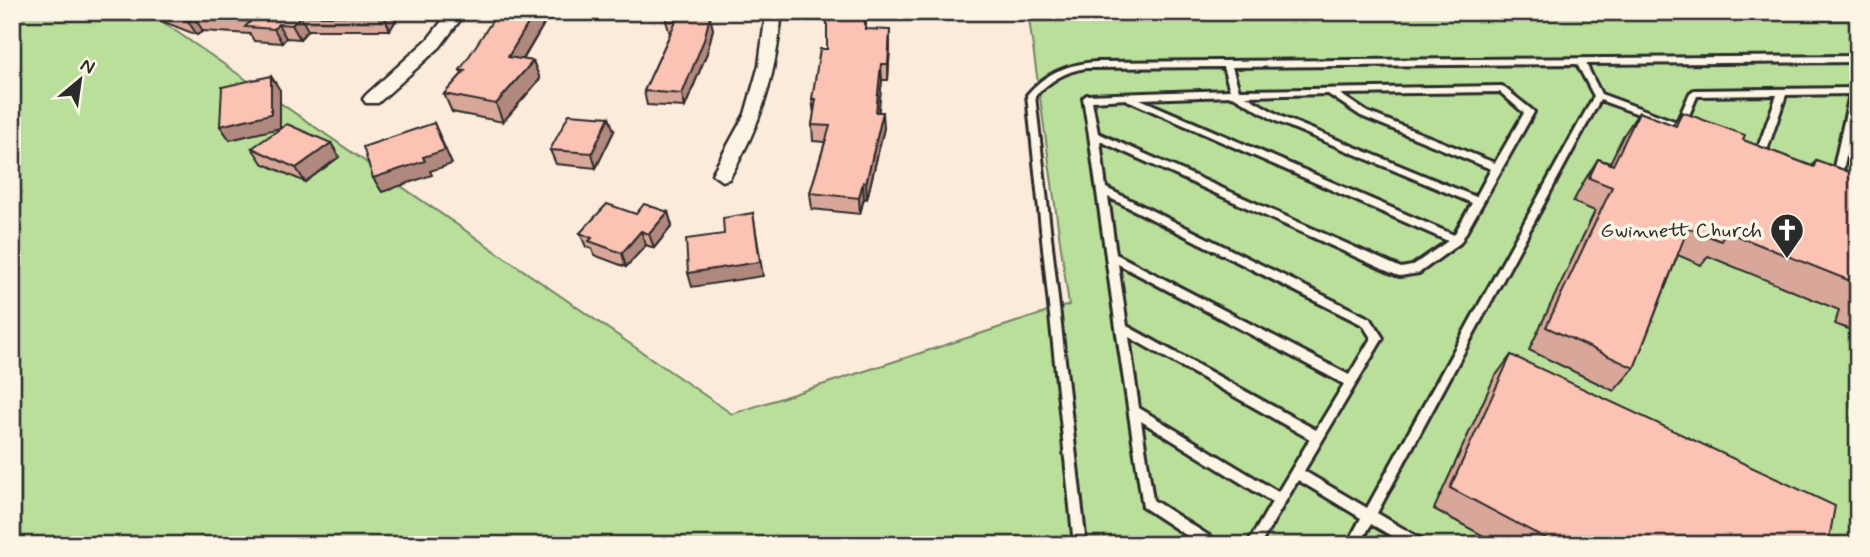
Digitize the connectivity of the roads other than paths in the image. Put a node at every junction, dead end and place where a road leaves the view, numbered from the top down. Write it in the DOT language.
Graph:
graph roads {
  1 [pos="458,12"];
  2 [pos="774,12"];
  3 [pos="1858,59"];
  4 [pos="1580,61"];
  5 [pos="1227,64"];
  6 [pos="1331,92"];
  7 [pos="1782,92"];
  8 [pos="1856,92"];
  9 [pos="1235,93"];
  10 [pos="1598,96"];
  11 [pos="1127,97"];
  12 [pos="372,99"];
  13 [pos="1680,126"];
  14 [pos="1094,135"];
  15 [pos="1703,135"];
  16 [pos="1748,151"];
  17 [pos="1759,156"];
  18 [pos="1772,160"];
  19 [pos="1497,168"];
  20 [pos="722,174"];
  21 [pos="1823,179"];
  22 [pos="1836,184"];
  23 [pos="1847,188"];
  24 [pos="1101,190"];
  25 [pos="1478,202"];
  26 [pos="1456,240"];
  27 [pos="1111,256"];
  28 [pos="1121,328"];
  29 [pos="1351,382"];
  30 [pos="1134,411"];
  31 [pos="1318,437"];
  32 [pos="1297,472"];
  33 [pos="1280,500"];
  34 [pos="1369,516"];
  35 [pos="1080,545"];
  36 [pos="1212,545"];
  37 [pos="1253,545"];
  38 [pos="1353,545"];
  39 [pos="1419,545"];
  1 -- 12 [label="street"];
  2 -- 20 [label="street"];
  3 -- 4 [label="lane"];
  4 -- 5 [label="lane"];
  4 -- 10 [label="lane"];
  5 -- 9 [label="lane"];
  5 -- 35 [label="lane"];
  6 -- 9 [label="lane"];
  6 -- 19 [label="lane"];
  6 -- 19 [label="lane"];
  7 -- 8 [label="lane"];
  7 -- 13 [label="lane"];
  7 -- 17 [label="lane"];
  8 -- 22 [label="lane"];
  9 -- 11 [label="lane"];
  9 -- 25 [label="lane"];
  10 -- 13 [label="lane"];
  10 -- 34 [label="lane"];
  11 -- 14 [label="lane"];
  11 -- 26 [label="lane"];
  13 -- 15 [label="lane"];
  14 -- 24 [label="lane"];
  14 -- 26 [label="lane"];
  16 -- 17 [label="lane"];
  17 -- 18 [label="lane"];
  19 -- 25 [label="lane"];
  21 -- 22 [label="lane"];
  22 -- 23 [label="lane"];
  24 -- 27 [label="lane"];
  24 -- 29 [label="lane"];
  25 -- 26 [label="lane"];
  27 -- 28 [label="lane"];
  27 -- 29 [label="lane"];
  28 -- 30 [label="lane"];
  28 -- 31 [label="lane"];
  29 -- 31 [label="lane"];
  30 -- 33 [label="lane"];
  30 -- 36 [label="lane"];
  31 -- 32 [label="lane"];
  32 -- 33 [label="lane"];
  32 -- 34 [label="lane"];
  33 -- 37 [label="lane"];
  34 -- 38 [label="lane"];
  34 -- 39 [label="lane"];
}
